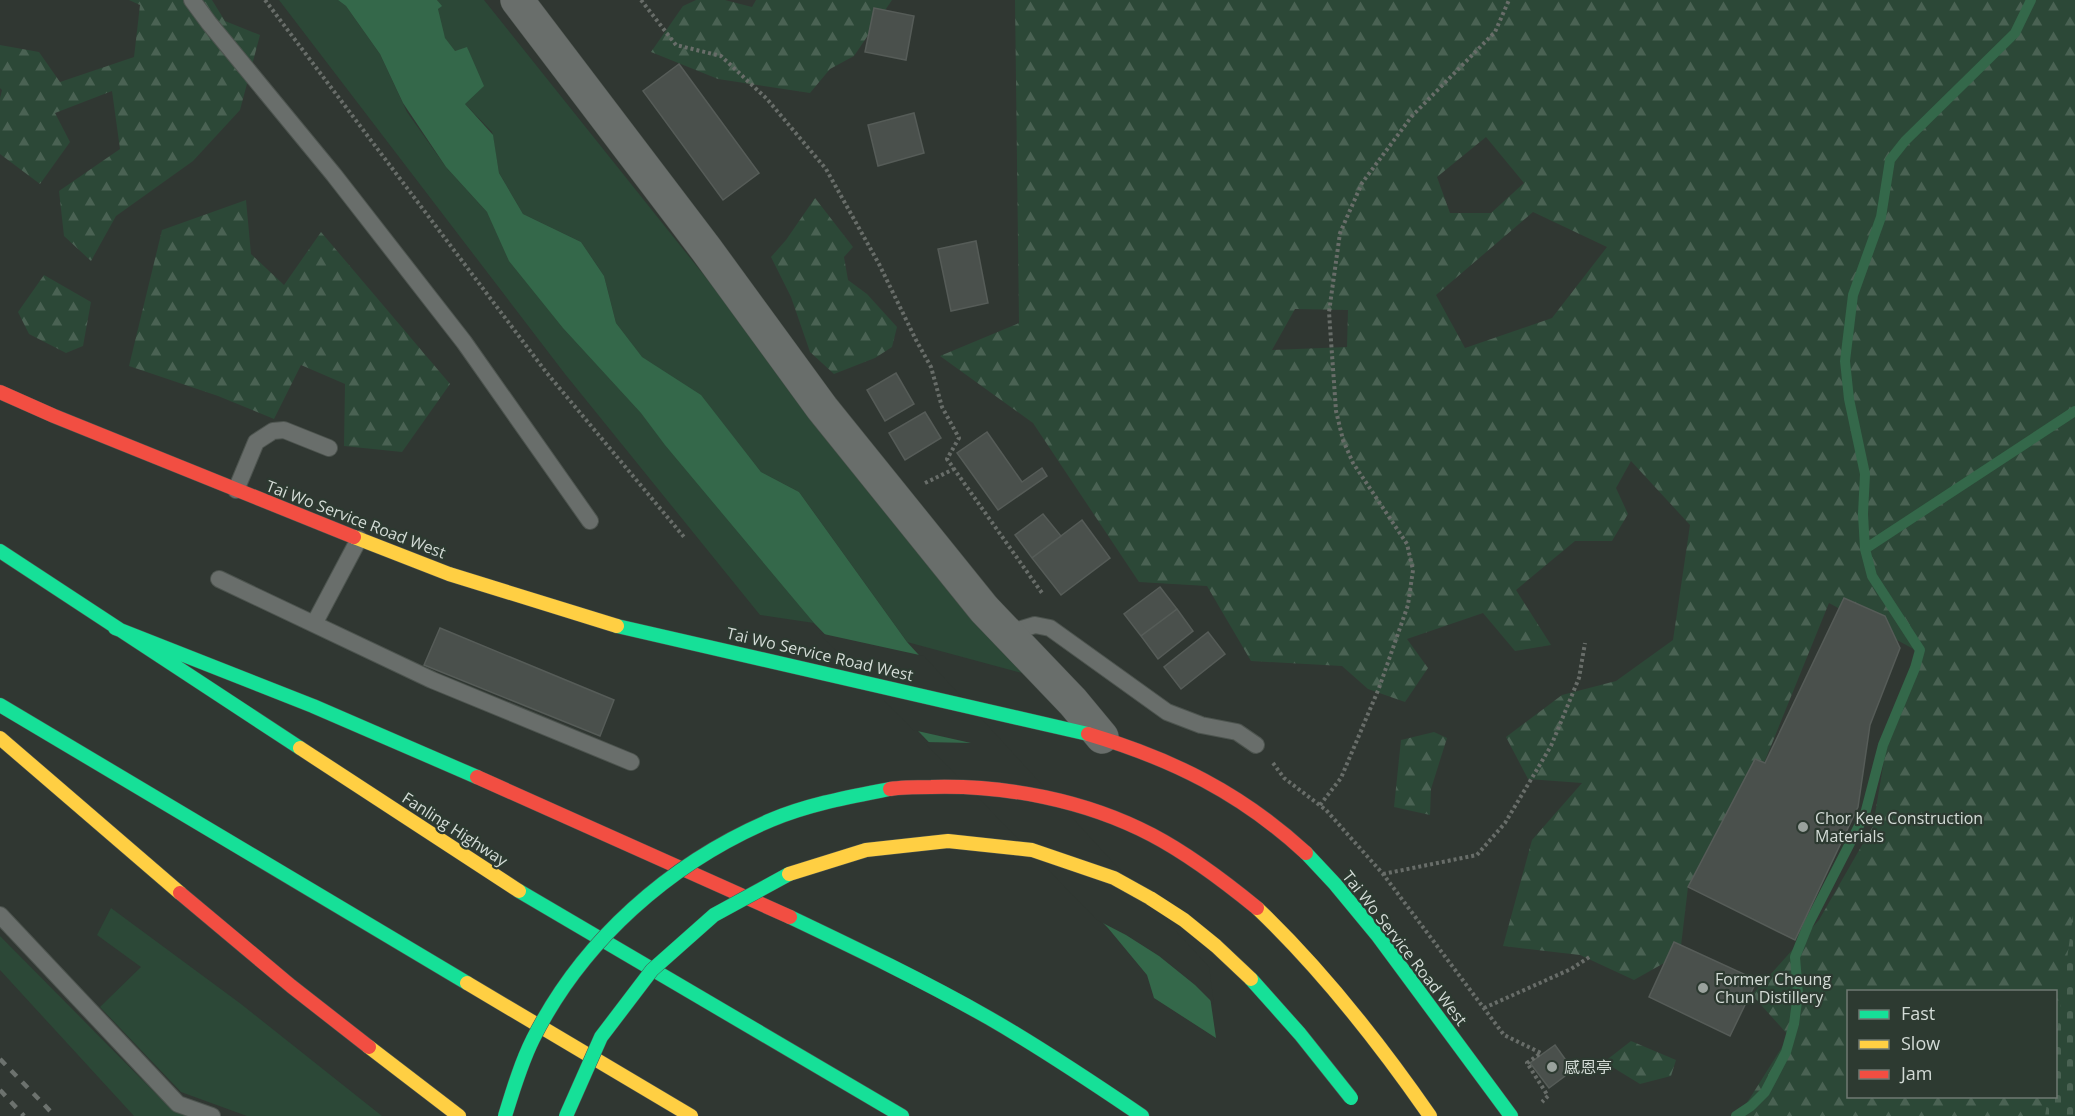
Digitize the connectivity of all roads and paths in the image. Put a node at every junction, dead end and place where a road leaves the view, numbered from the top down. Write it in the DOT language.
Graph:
graph roads {
  1 [pos="192,0"];
  2 [pos="265,0"];
  3 [pos="517,0"];
  4 [pos="641,0"];
  5 [pos="1509,0"];
  6 [pos="0,392"];
  7 [pos="329,448"];
  8 [pos="954,469"];
  9 [pos="923,484"];
  10 [pos="236,490"];
  11 [pos="590,521"];
  12 [pos="684,537"];
  13 [pos="359,539"];
  14 [pos="0,551"];
  15 [pos="219,579"];
  16 [pos="1042,594"];
  17 [pos="314,624"];
  18 [pos="115,628"];
  19 [pos="1008,633"];
  20 [pos="1585,643"];
  21 [pos="0,705"];
  22 [pos="1102,737"];
  23 [pos="0,738"];
  24 [pos="1257,745"];
  25 [pos="631,762"];
  26 [pos="1284,777"];
  27 [pos="1320,805"];
  28 [pos="1383,874"];
  29 [pos="0,915"];
  30 [pos="1591,956"];
  31 [pos="1484,1008"];
  32 [pos="1358,1107"];
  33 [pos="1536,1110"];
  34 [pos="212,1116"];
  35 [pos="459,1116"];
  36 [pos="505,1116"];
  37 [pos="566,1116"];
  38 [pos="691,1116"];
  39 [pos="903,1116"];
  40 [pos="1142,1116"];
  41 [pos="1430,1116"];
  42 [pos="1511,1116"];
  1 -- 11 [label="lane"];
  2 -- 12 [label="path"];
  3 -- 19 [label="street"];
  4 -- 8 [label="path"];
  5 -- 27 [label="path"];
  6 -- 10 [label="main road, Tai Wo Service Road West"];
  7 -- 10 [label="lane"];
  8 -- 9 [label="path"];
  8 -- 16 [label="path"];
  10 -- 13 [label="main road, Tai Wo Service Road West"];
  13 -- 17 [label="lane"];
  13 -- 22 [label="main road, Tai Wo Service Road West"];
  14 -- 18 [label="main road, Fanling Highway"];
  15 -- 17 [label="lane"];
  17 -- 25 [label="lane"];
  18 -- 39 [label="main road, Fanling Highway"];
  18 -- 40 [label="main road"];
  19 -- 22 [label="street"];
  19 -- 24 [label="lane"];
  20 -- 28 [label="path"];
  21 -- 38 [label="main road"];
  22 -- 42 [label="main road, Tai Wo Service Road West"];
  23 -- 35 [label="main road"];
  26 -- 27 [label="path"];
  27 -- 28 [label="path"];
  28 -- 31 [label="path"];
  29 -- 34 [label="lane"];
  30 -- 31 [label="path"];
  31 -- 33 [label="path"];
  32 -- 37 [label="main road, bridge"];
  36 -- 41 [label="main road, bridge"];
}
